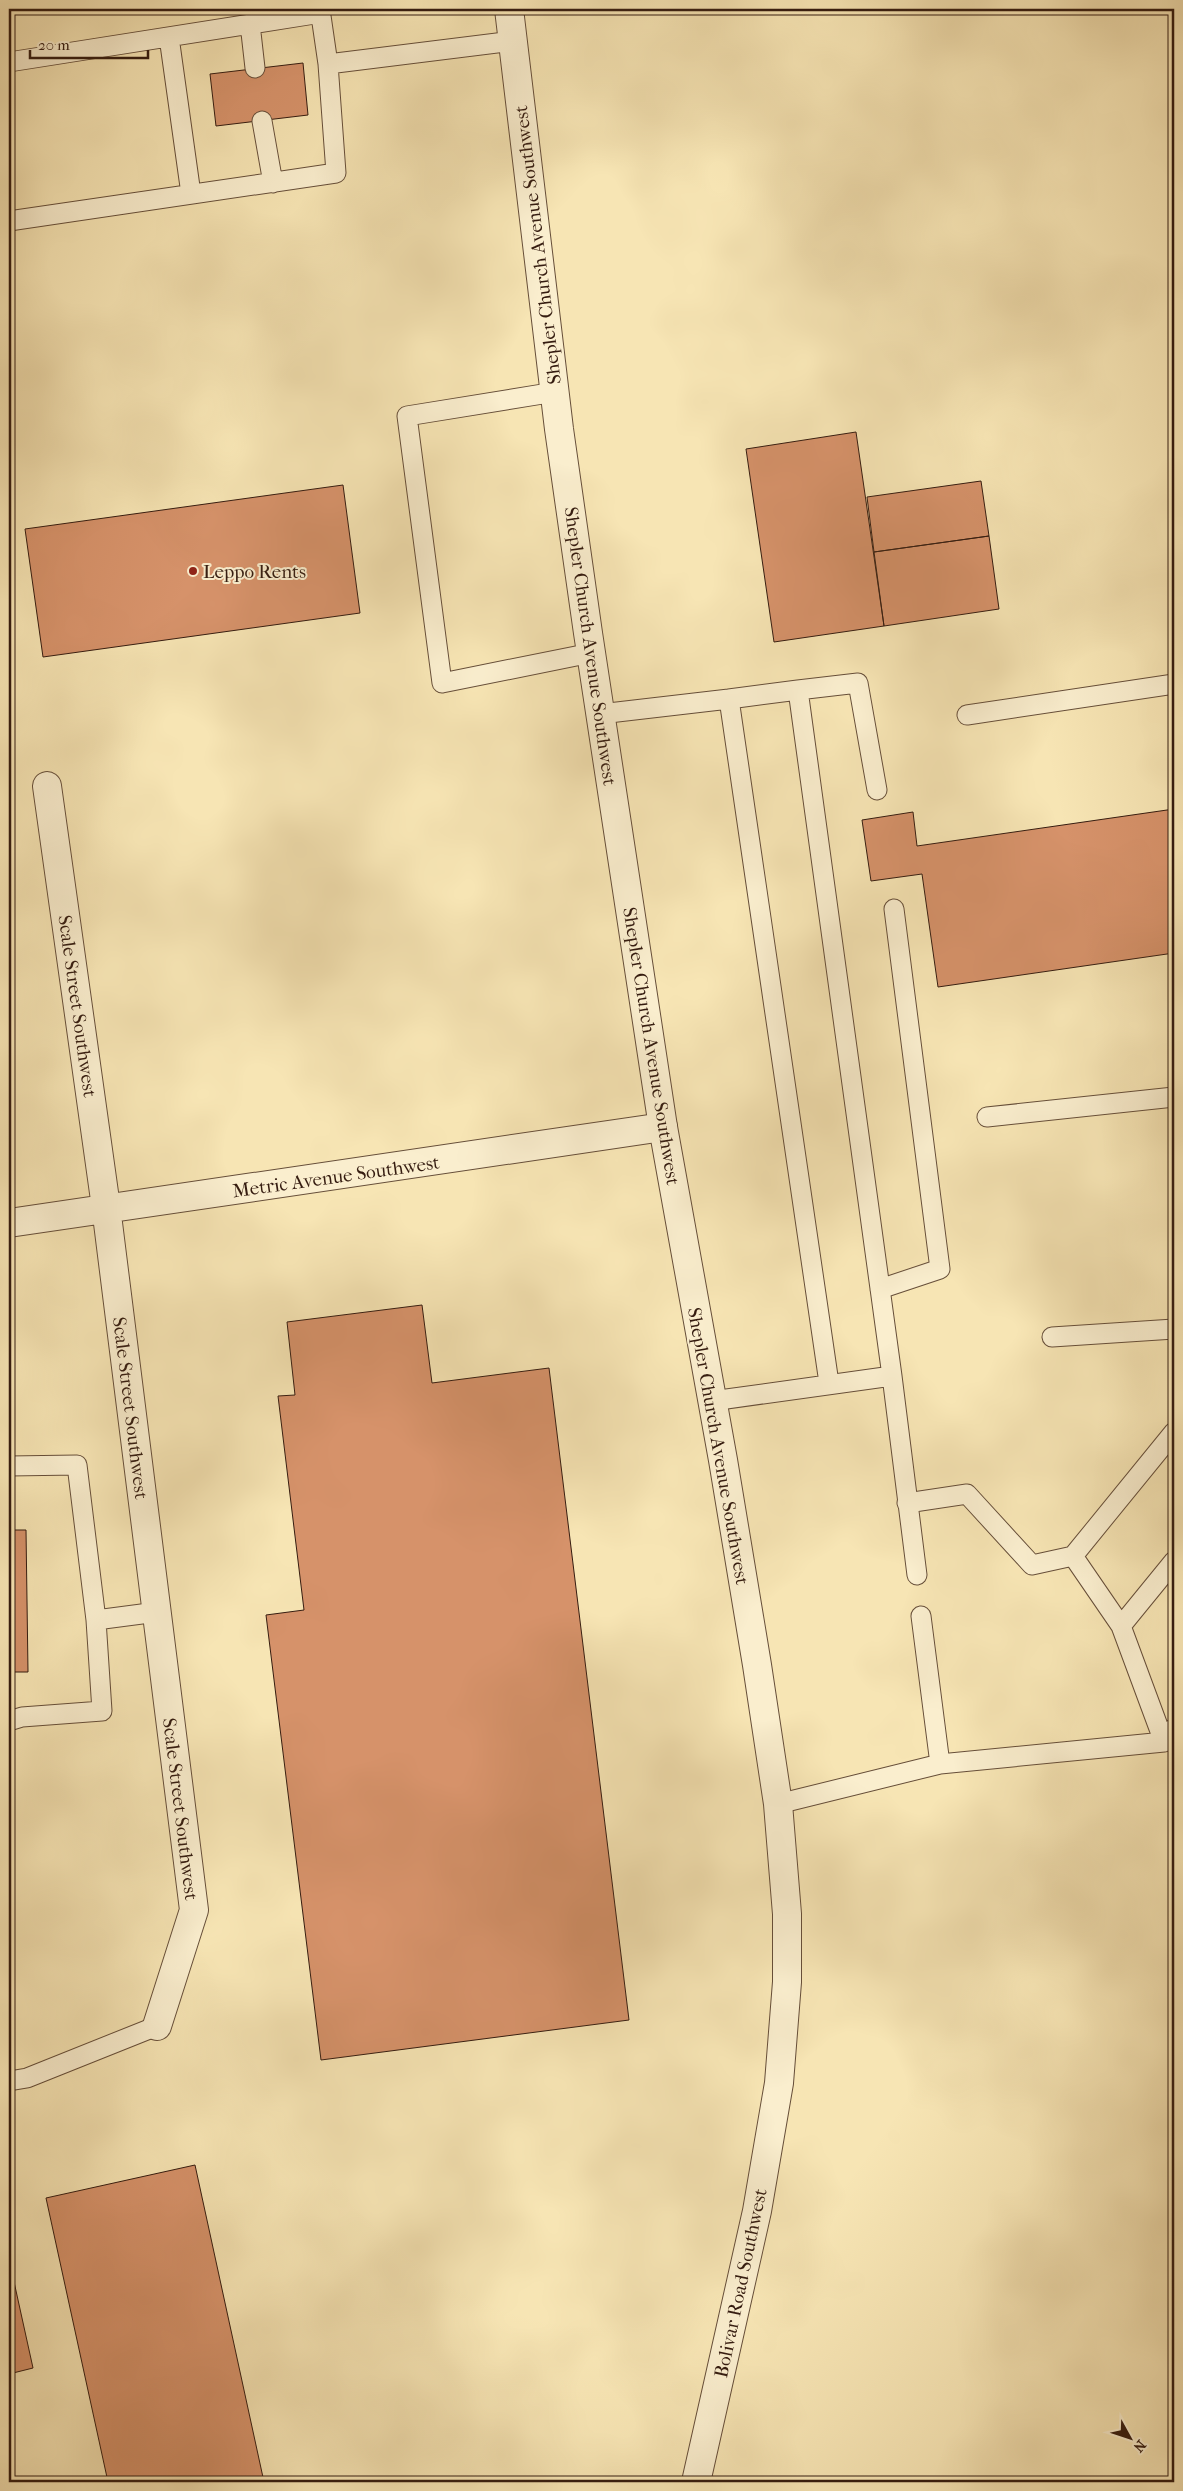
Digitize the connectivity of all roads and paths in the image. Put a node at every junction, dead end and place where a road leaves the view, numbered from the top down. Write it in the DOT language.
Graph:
graph roads {
  1 [pos="509,9"];
  2 [pos="320,11"];
  3 [pos="250,24"];
  4 [pos="169,37"];
  5 [pos="513,40"];
  6 [pos="9,62"];
  7 [pos="328,64"];
  8 [pos="256,68"];
  9 [pos="262,121"];
  10 [pos="272,183"];
  11 [pos="191,194"];
  12 [pos="9,221"];
  13 [pos="555,392"];
  14 [pos="591,654"];
  15 [pos="1174,684"];
  16 [pos="798,690"];
  17 [pos="729,699"];
  18 [pos="600,714"];
  19 [pos="967,716"];
  20 [pos="46,786"];
  21 [pos="877,790"];
  22 [pos="894,909"];
  23 [pos="1174,1097"];
  24 [pos="987,1117"];
  25 [pos="663,1127"];
  26 [pos="106,1207"];
  27 [pos="9,1224"];
  28 [pos="880,1289"];
  29 [pos="1174,1329"];
  30 [pos="1052,1337"];
  31 [pos="892,1376"];
  32 [pos="829,1383"];
  33 [pos="712,1401"];
  34 [pos="1174,1432"];
  35 [pos="9,1466"];
  36 [pos="907,1503"];
  37 [pos="1073,1556"];
  38 [pos="1174,1561"];
  39 [pos="916,1575"];
  40 [pos="157,1612"];
  41 [pos="921,1616"];
  42 [pos="96,1620"];
  43 [pos="1120,1626"];
  44 [pos="9,1721"];
  45 [pos="1169,1735"];
  46 [pos="940,1764"];
  47 [pos="778,1804"];
  48 [pos="157,2026"];
  49 [pos="9,2081"];
  50 [pos="779,2083"];
  51 [pos="696,2482"];
  1 -- 5 [label="street, Shepler Church Avenue Southwest"];
  2 -- 3 [label="lane"];
  2 -- 7 [label="lane"];
  3 -- 4 [label="lane"];
  3 -- 8 [label="lane"];
  4 -- 6 [label="lane"];
  4 -- 11 [label="lane"];
  5 -- 7 [label="lane"];
  5 -- 13 [label="street, Shepler Church Avenue Southwest"];
  7 -- 10 [label="lane"];
  9 -- 10 [label="lane"];
  10 -- 11 [label="lane"];
  11 -- 12 [label="lane"];
  13 -- 14 [label="street, Shepler Church Avenue Southwest"];
  13 -- 14 [label="lane"];
  14 -- 18 [label="street, Shepler Church Avenue Southwest"];
  15 -- 19 [label="lane"];
  16 -- 17 [label="lane"];
  16 -- 21 [label="lane"];
  16 -- 28 [label="lane"];
  17 -- 18 [label="lane"];
  17 -- 32 [label="lane"];
  18 -- 25 [label="street, Shepler Church Avenue Southwest"];
  20 -- 26 [label="street, Scale Street Southwest"];
  22 -- 28 [label="lane"];
  23 -- 24 [label="lane"];
  25 -- 26 [label="street, Metric Avenue Southwest"];
  25 -- 33 [label="street, Shepler Church Avenue Southwest"];
  26 -- 27 [label="street, Metric Avenue Southwest"];
  26 -- 40 [label="street, Scale Street Southwest"];
  28 -- 31 [label="lane"];
  29 -- 30 [label="lane"];
  31 -- 32 [label="lane"];
  31 -- 36 [label="lane"];
  32 -- 33 [label="lane"];
  33 -- 47 [label="street, Shepler Church Avenue Southwest"];
  34 -- 37 [label="lane"];
  35 -- 42 [label="lane"];
  36 -- 37 [label="lane"];
  36 -- 39 [label="lane"];
  37 -- 43 [label="lane"];
  38 -- 43 [label="lane"];
  40 -- 42 [label="lane"];
  40 -- 48 [label="street, Scale Street Southwest"];
  41 -- 46 [label="lane"];
  42 -- 44 [label="lane"];
  43 -- 45 [label="lane"];
  45 -- 46 [label="lane"];
  46 -- 47 [label="lane"];
  47 -- 50 [label="street, Shepler Church Avenue Southwest"];
  48 -- 49 [label="lane"];
  50 -- 51 [label="street, Bolivar Road Southwest"];
}
